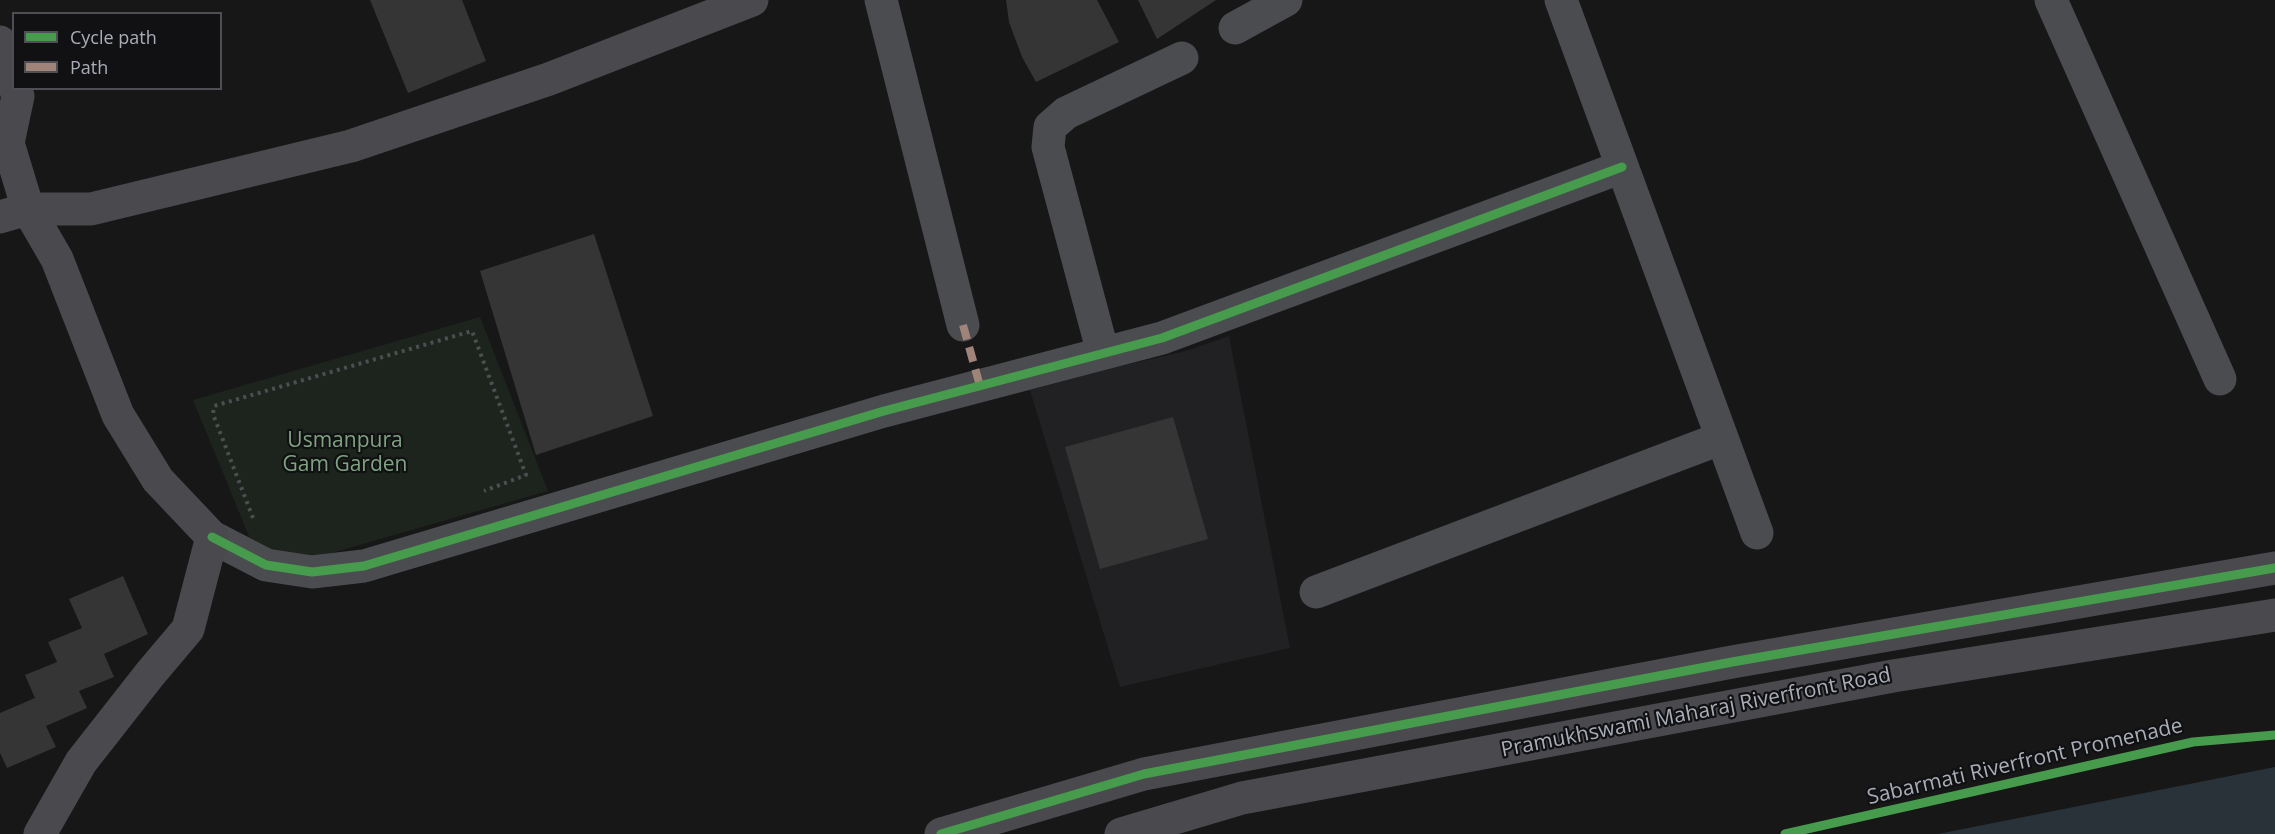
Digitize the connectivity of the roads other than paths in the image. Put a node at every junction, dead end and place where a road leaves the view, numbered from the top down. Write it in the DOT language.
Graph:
graph roads {
  1 [pos="752,0"];
  2 [pos="881,0"];
  3 [pos="1286,0"];
  4 [pos="1561,0"];
  5 [pos="2051,0"];
  6 [pos="1235,28"];
  7 [pos="0,42"];
  8 [pos="1182,58"];
  9 [pos="12,77"];
  10 [pos="16,90"];
  11 [pos="4,138"];
  12 [pos="1622,167"];
  13 [pos="14,213"];
  14 [pos="963,326"];
  15 [pos="1103,353"];
  16 [pos="2220,379"];
  17 [pos="1722,438"];
  18 [pos="1757,533"];
  19 [pos="212,537"];
  20 [pos="2272,569"];
  21 [pos="1316,592"];
  22 [pos="2275,610"];
  23 [pos="2275,615"];
  24 [pos="40,834"];
  25 [pos="941,834"];
  26 [pos="1121,834"];
  1 -- 13 [label="street"];
  2 -- 14 [label="street"];
  3 -- 6 [label="street"];
  4 -- 12 [label="street"];
  5 -- 16 [label="street"];
  7 -- 9 [label="street"];
  8 -- 15 [label="street"];
  10 -- 11 [label="street"];
  11 -- 13 [label="street"];
  12 -- 15 [label="street"];
  12 -- 17 [label="street"];
  13 -- 19 [label="street"];
  15 -- 19 [label="street"];
  17 -- 18 [label="street"];
  17 -- 21 [label="street"];
  19 -- 24 [label="street"];
  20 -- 22 [label="street"];
  20 -- 25 [label="street"];
  23 -- 26 [label="street, Pramukhswami Maharaj Riverfront Road"];
}
